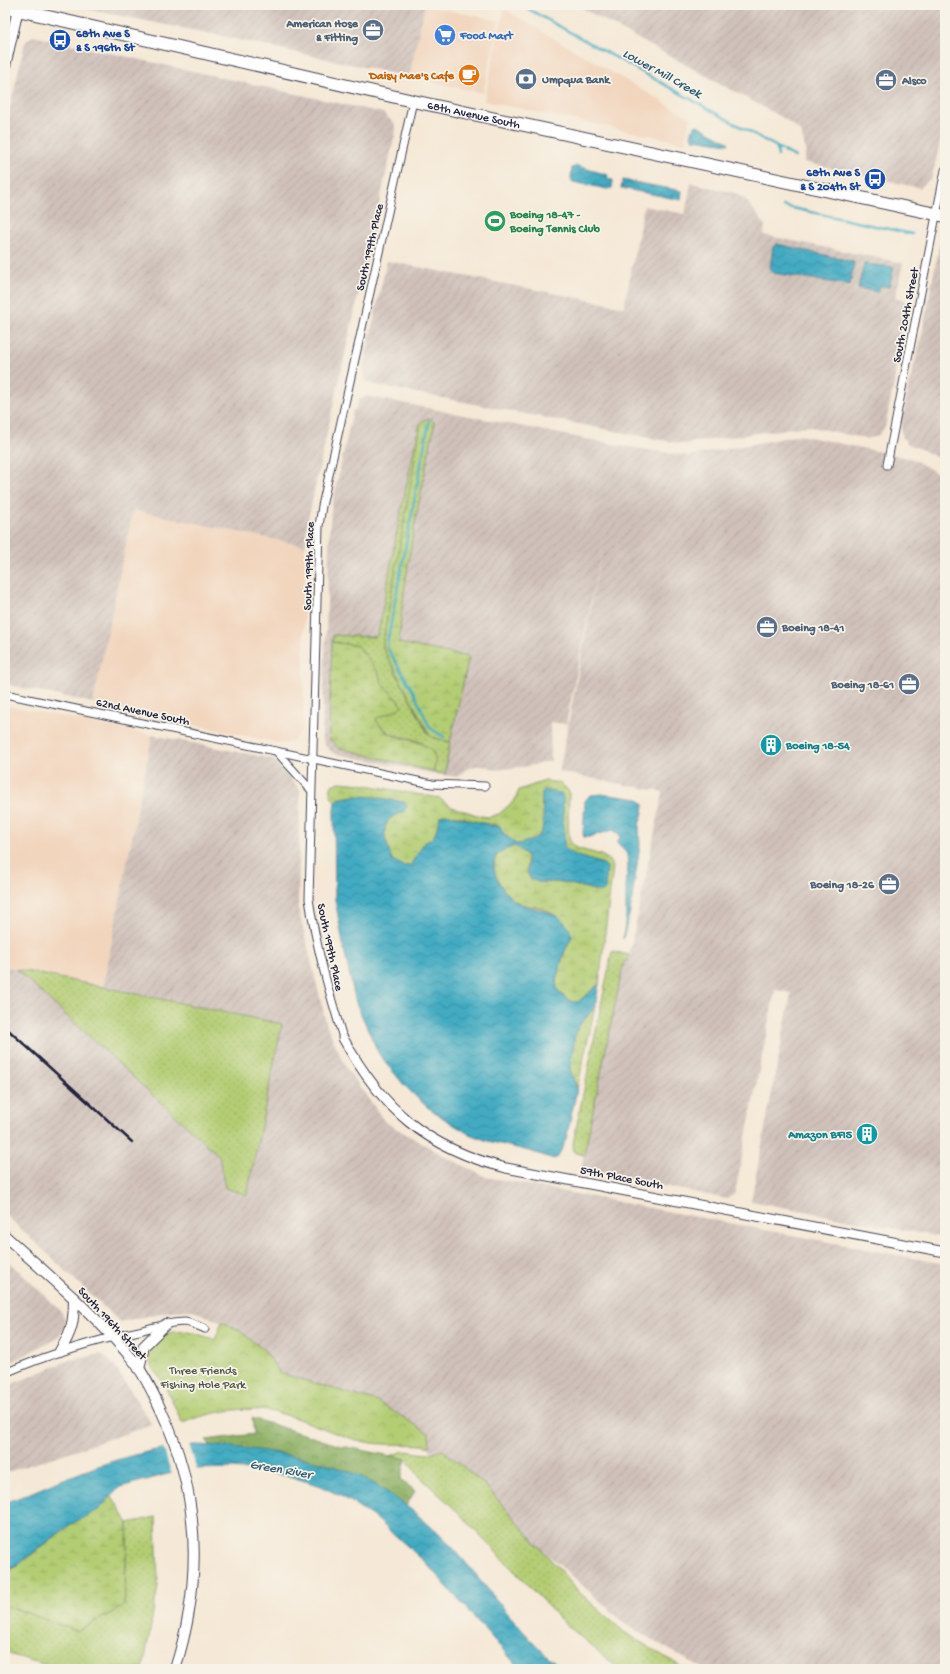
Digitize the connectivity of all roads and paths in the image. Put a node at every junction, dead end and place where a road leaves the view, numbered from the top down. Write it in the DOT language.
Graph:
graph roads {
  1 [pos="5,7"];
  2 [pos="18,8"];
  3 [pos="5,66"];
  4 [pos="413,101"];
  5 [pos="945,170"];
  6 [pos="940,215"];
  7 [pos="887,465"];
  8 [pos="5,694"];
  9 [pos="276,750"];
  10 [pos="312,758"];
  11 [pos="485,786"];
  12 [pos="312,790"];
  13 [pos="343,1038"];
  14 [pos="5,1236"];
  15 [pos="945,1252"];
  16 [pos="74,1298"];
  17 [pos="166,1324"];
  18 [pos="205,1329"];
  19 [pos="112,1337"];
  20 [pos="60,1351"];
  21 [pos="139,1369"];
  22 [pos="5,1373"];
  23 [pos="175,1669"];
  1 -- 2 [label="main road, 68th Avenue South"];
  2 -- 3 [label="main road"];
  2 -- 4 [label="main road, 68th Avenue South"];
  4 -- 6 [label="main road, 68th Avenue South"];
  4 -- 10 [label="street, South 199th Place"];
  5 -- 6 [label="street, South 204th Street"];
  6 -- 7 [label="street, South 204th Street"];
  8 -- 9 [label="street, 62nd Avenue South"];
  9 -- 10 [label="street, 62nd Avenue South"];
  9 -- 12 [label="street"];
  10 -- 11 [label="street, 62nd Avenue South"];
  10 -- 12 [label="street, South 199th Place"];
  12 -- 13 [label="street, South 199th Place"];
  13 -- 15 [label="street, 59th Place South"];
  14 -- 16 [label="main road, South 196th Street"];
  16 -- 19 [label="main road, South 196th Street"];
  16 -- 20 [label="main road"];
  17 -- 18 [label="street"];
  17 -- 19 [label="street"];
  17 -- 21 [label="main road"];
  19 -- 20 [label="street"];
  19 -- 21 [label="main road, South 196th Street"];
  20 -- 22 [label="street"];
  21 -- 23 [label="main road, South 196th Street"];
}
